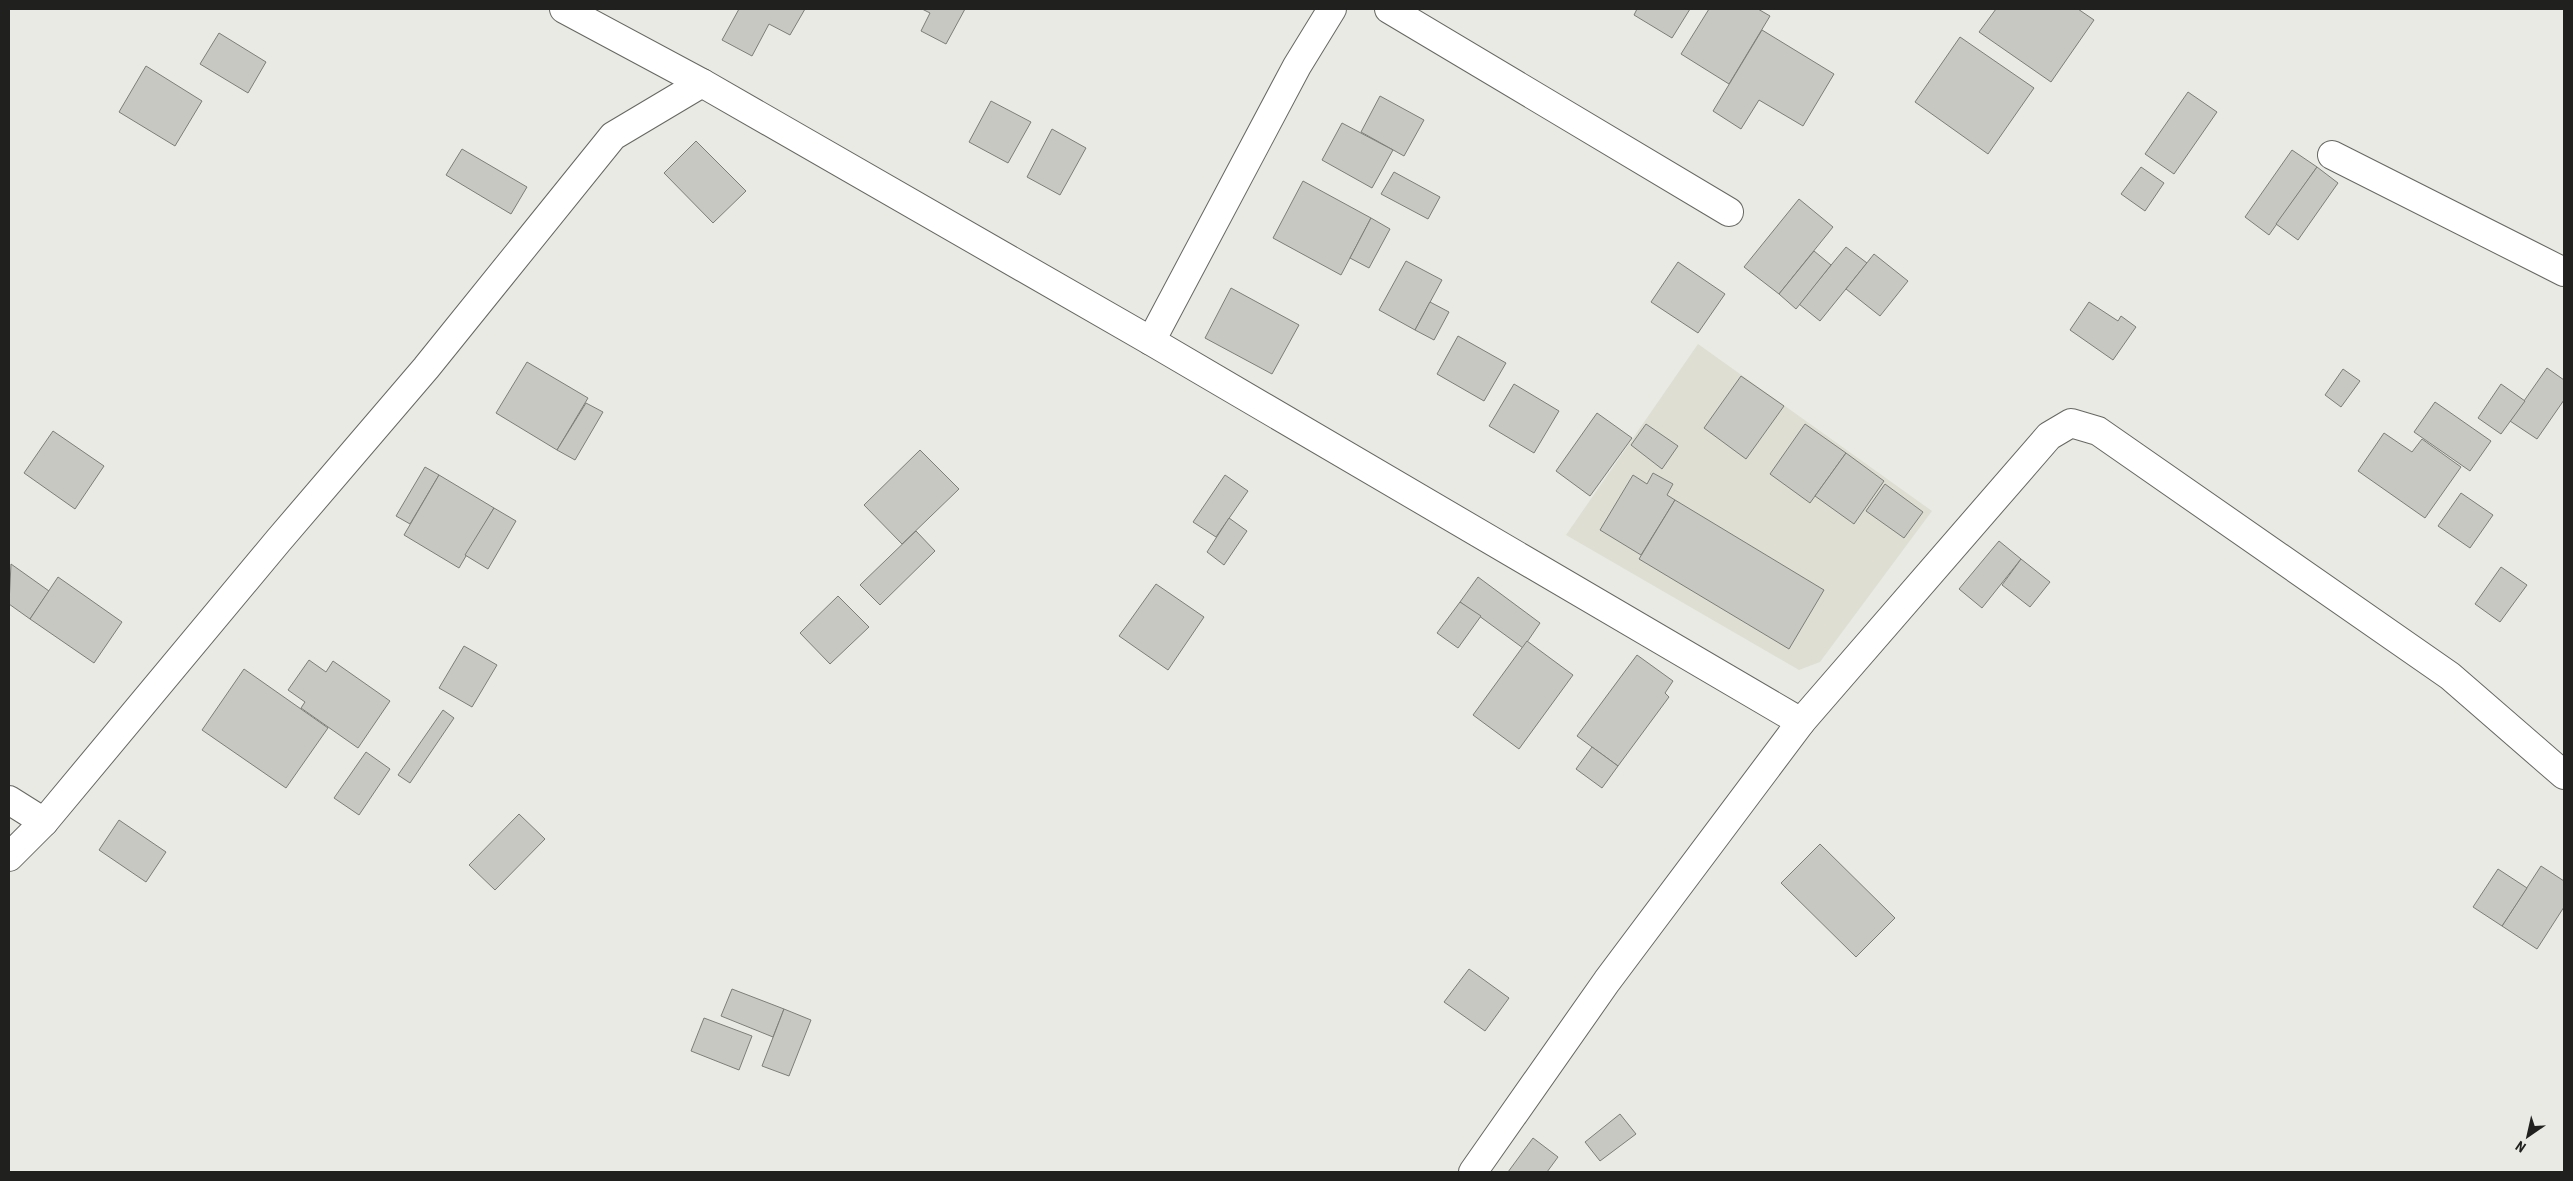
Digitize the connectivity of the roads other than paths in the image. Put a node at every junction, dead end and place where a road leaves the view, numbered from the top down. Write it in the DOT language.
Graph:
graph roads {
  1 [pos="564,9"];
  2 [pos="1332,9"];
  3 [pos="1390,9"];
  4 [pos="702,83"];
  5 [pos="2332,155"];
  6 [pos="1729,212"];
  7 [pos="2564,272"];
  8 [pos="1151,341"];
  9 [pos="1801,722"];
  10 [pos="2564,775"];
  11 [pos="9,800"];
  12 [pos="44,822"];
  13 [pos="9,857"];
  14 [pos="1473,1172"];
  1 -- 4 [label="street"];
  2 -- 8 [label="street"];
  3 -- 6 [label="street"];
  4 -- 8 [label="street"];
  4 -- 12 [label="street"];
  5 -- 7 [label="street"];
  8 -- 9 [label="street"];
  9 -- 10 [label="street"];
  9 -- 14 [label="street"];
  11 -- 12 [label="street"];
  12 -- 13 [label="street"];
}
